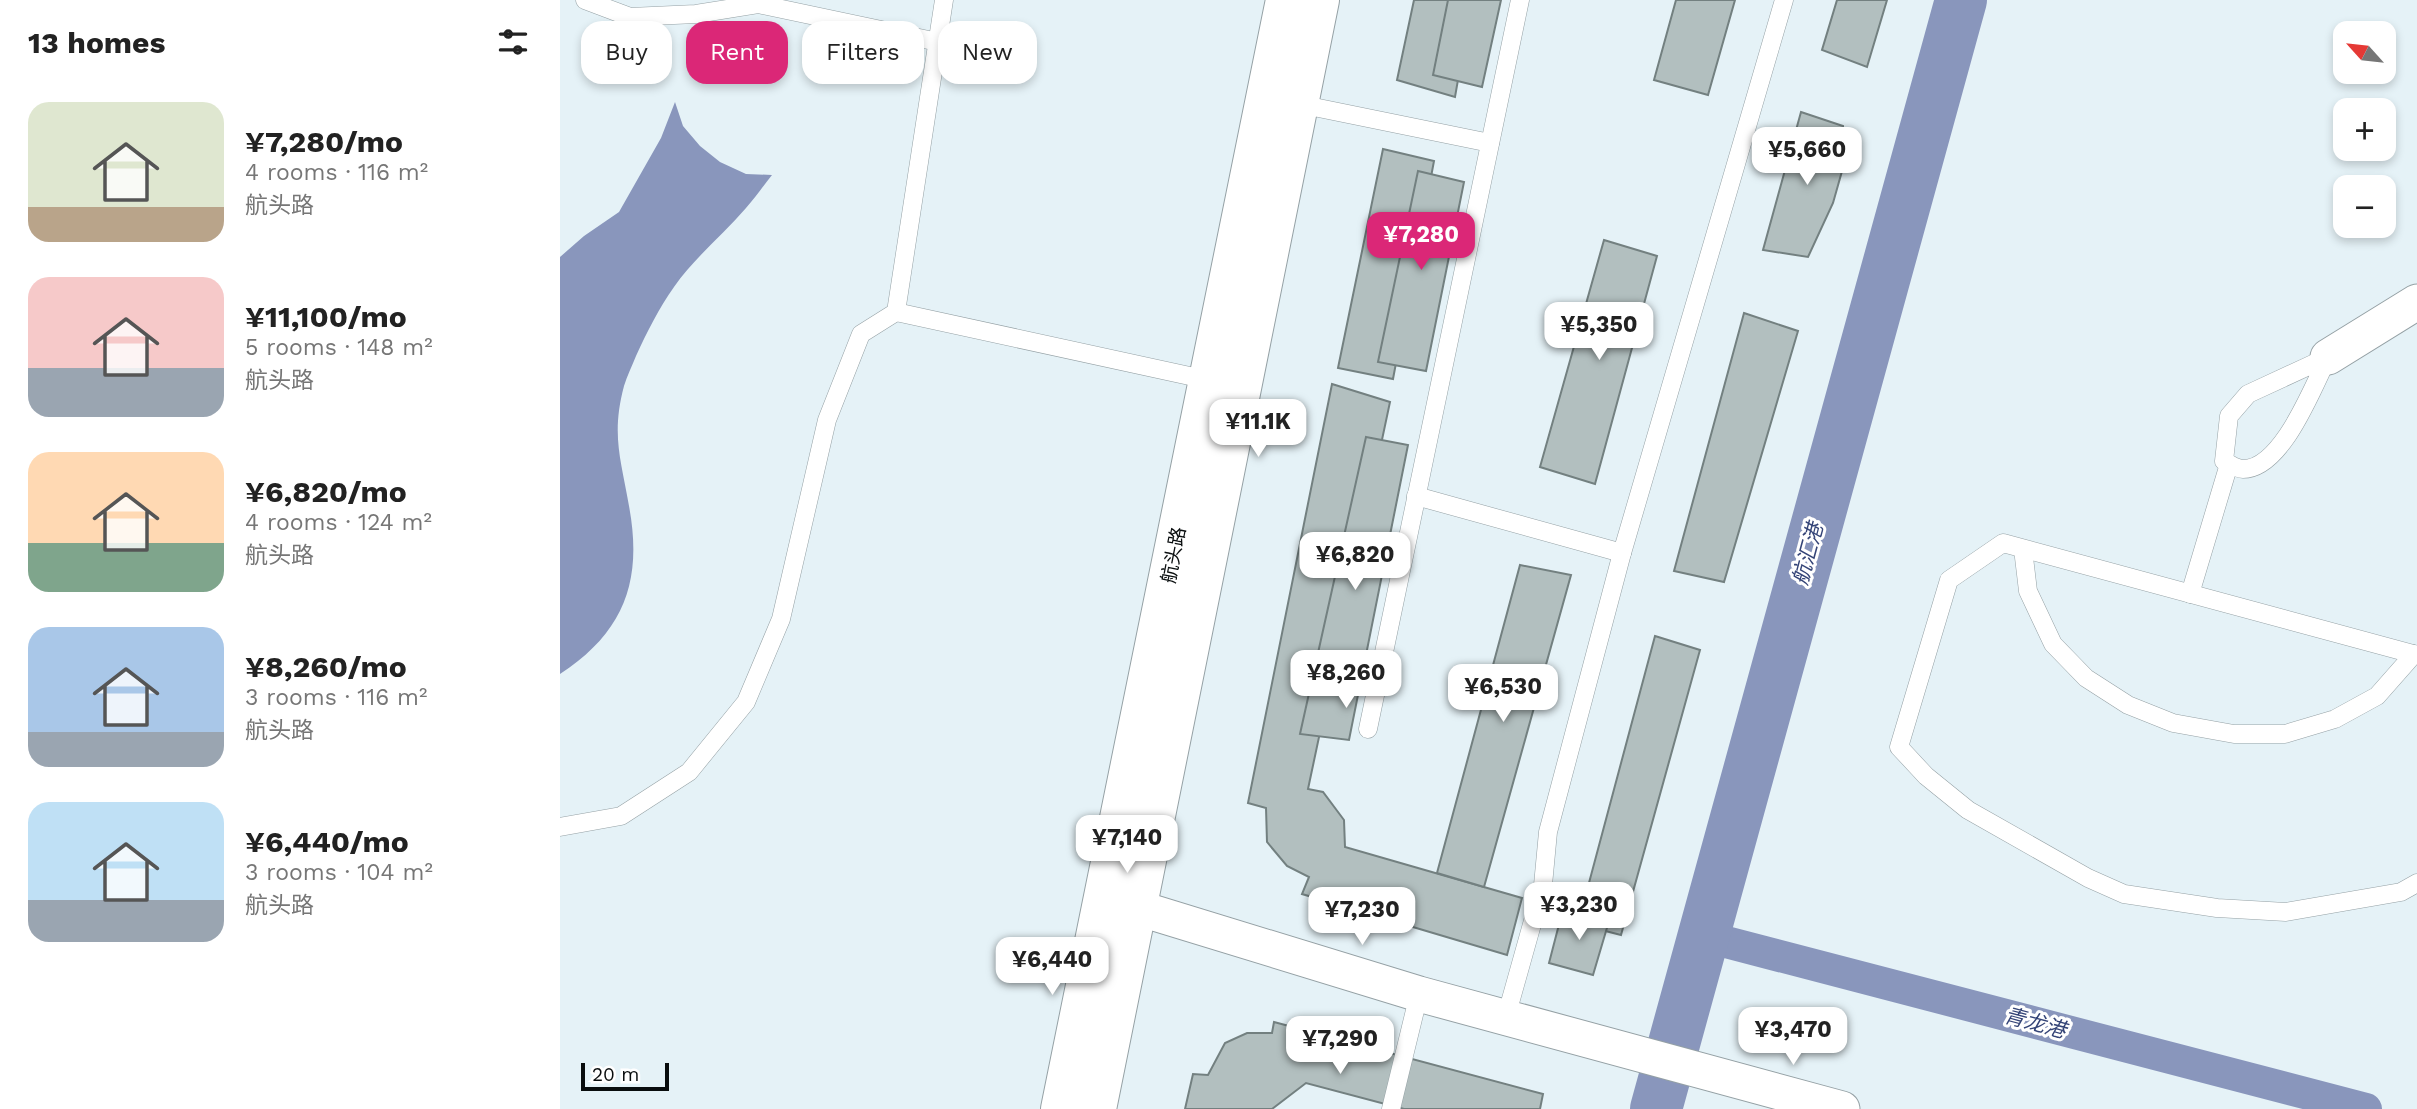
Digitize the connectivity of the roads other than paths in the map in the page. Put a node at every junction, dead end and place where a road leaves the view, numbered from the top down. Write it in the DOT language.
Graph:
graph roads {
  1 [pos="585,0"];
  2 [pos="944,0"];
  3 [pos="1285,0"];
  4 [pos="1320,0"];
  5 [pos="1520,0"];
  6 [pos="1784,0"];
  7 [pos="941,21"];
  8 [pos="938,42"];
  9 [pos="1299,104"];
  10 [pos="1490,144"];
  11 [pos="2417,302"];
  12 [pos="896,312"];
  13 [pos="2328,357"];
  14 [pos="1208,380"];
  15 [pos="2229,464"];
  16 [pos="1416,496"];
  17 [pos="2023,549"];
  18 [pos="1622,553"];
  19 [pos="2190,594"];
  20 [pos="2416,654"];
  21 [pos="1368,729"];
  22 [pos="560,827"];
  23 [pos="2417,883"];
  24 [pos="1121,902"];
  25 [pos="1419,994"];
  26 [pos="1506,1017"];
  27 [pos="1060,1109"];
  28 [pos="1097,1109"];
  29 [pos="1391,1109"];
  30 [pos="1842,1109"];
  1 -- 8 [label="lane"];
  2 -- 7 [label="lane"];
  3 -- 14 [label="main road, 航头路"];
  4 -- 9 [label="main road, 航头路"];
  5 -- 10 [label="lane"];
  6 -- 18 [label="lane"];
  8 -- 12 [label="lane"];
  9 -- 10 [label="lane"];
  9 -- 24 [label="main road, 航头路"];
  10 -- 16 [label="lane"];
  11 -- 13 [label="street"];
  12 -- 14 [label="lane"];
  12 -- 22 [label="lane"];
  13 -- 15 [label="lane"];
  13 -- 15 [label="lane"];
  14 -- 24 [label="main road, 航头路"];
  15 -- 19 [label="lane"];
  16 -- 18 [label="lane"];
  16 -- 21 [label="lane"];
  17 -- 19 [label="lane"];
  17 -- 20 [label="lane"];
  17 -- 23 [label="lane"];
  18 -- 26 [label="lane"];
  19 -- 20 [label="lane"];
  24 -- 25 [label="street"];
  24 -- 27 [label="main road, 航头路"];
  24 -- 28 [label="main road, 航头路"];
  25 -- 26 [label="street"];
  25 -- 29 [label="lane"];
  26 -- 30 [label="street"];
}
